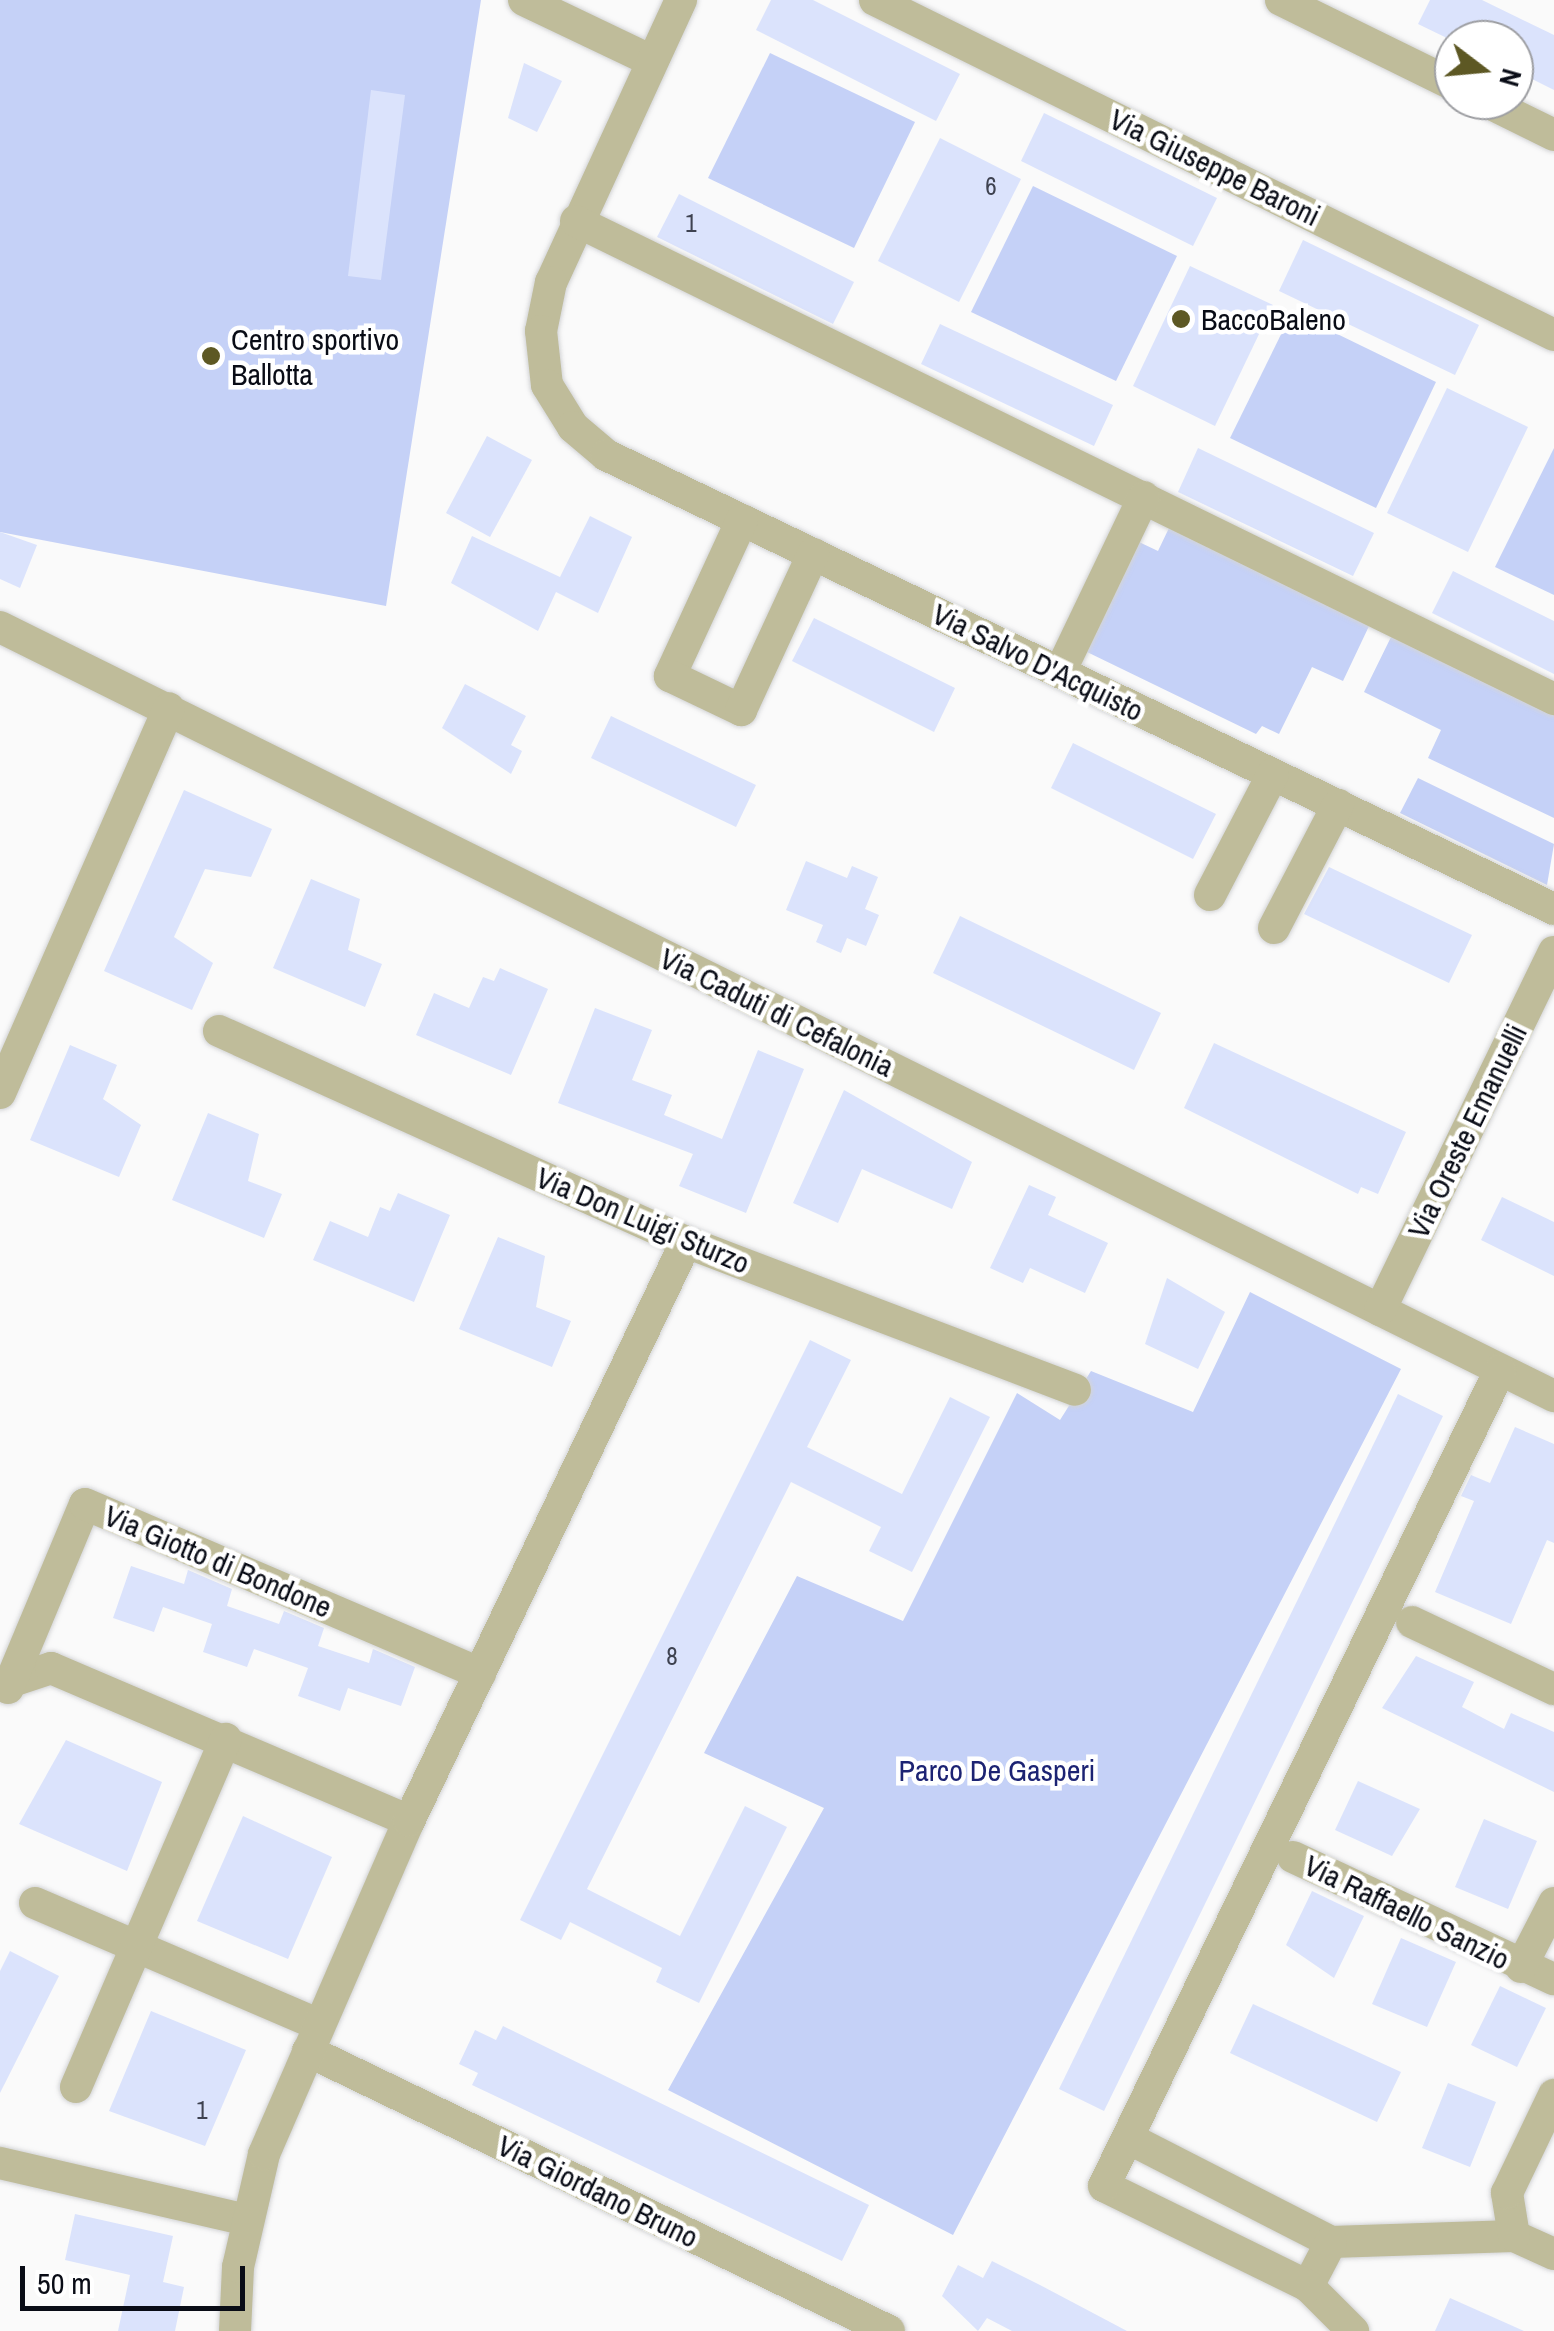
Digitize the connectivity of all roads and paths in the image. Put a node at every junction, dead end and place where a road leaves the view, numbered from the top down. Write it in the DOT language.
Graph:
graph roads {
  1 [pos="524,0"];
  2 [pos="681,0"];
  3 [pos="875,0"];
  4 [pos="1281,0"];
  5 [pos="652,61"];
  6 [pos="1434,76"];
  7 [pos="1524,120"];
  8 [pos="1554,135"];
  9 [pos="576,221"];
  10 [pos="1554,335"];
  11 [pos="1144,498"];
  12 [pos="742,520"];
  13 [pos="813,554"];
  14 [pos="0,627"];
  15 [pos="1060,672"];
  16 [pos="1554,698"];
  17 [pos="169,708"];
  18 [pos="1273,774"];
  19 [pos="1338,806"];
  20 [pos="1210,895"];
  21 [pos="1554,909"];
  22 [pos="1274,928"];
  23 [pos="1554,952"];
  24 [pos="219,1032"];
  25 [pos="0,1093"];
  26 [pos="686,1242"];
  27 [pos="1380,1310"];
  28 [pos="1500,1370"];
  29 [pos="1075,1390"];
  30 [pos="1554,1396"];
  31 [pos="1412,1622"];
  32 [pos="480,1673"];
  33 [pos="4,1686"];
  34 [pos="1554,1688"];
  35 [pos="226,1739"];
  36 [pos="409,1822"];
  37 [pos="1293,1857"];
  38 [pos="1554,1903"];
  39 [pos="36,1904"];
  40 [pos="137,1945"];
  41 [pos="1521,1967"];
  42 [pos="1554,1979"];
  43 [pos="314,2038"];
  44 [pos="76,2087"];
  45 [pos="1554,2095"];
  46 [pos="1128,2138"];
  47 [pos="0,2163"];
  48 [pos="246,2220"];
  49 [pos="1514,2236"];
  50 [pos="1331,2242"];
  51 [pos="1554,2254"];
  52 [pos="1308,2286"];
  53 [pos="236,2331"];
  54 [pos="889,2331"];
  55 [pos="1353,2331"];
  1 -- 5 [label="street"];
  2 -- 5 [label="street"];
  3 -- 10 [label="street, Via Giuseppe Baroni"];
  4 -- 6 [label="street"];
  5 -- 9 [label="street"];
  7 -- 8 [label="street"];
  9 -- 11 [label="street"];
  9 -- 12 [label="street, Via Salvo D'Acquisto"];
  11 -- 15 [label="street"];
  11 -- 16 [label="street"];
  12 -- 13 [label="street, Via Salvo D'Acquisto"];
  12 -- 13 [label="street"];
  13 -- 15 [label="street, Via Salvo D'Acquisto"];
  14 -- 17 [label="street, Via Caduti di Cefalonia"];
  15 -- 18 [label="street, Via Salvo D'Acquisto"];
  17 -- 25 [label="street"];
  17 -- 27 [label="street, Via Caduti di Cefalonia"];
  18 -- 19 [label="street, Via Salvo D'Acquisto"];
  18 -- 20 [label="street"];
  19 -- 21 [label="street, Via Salvo D'Acquisto"];
  19 -- 22 [label="street"];
  23 -- 27 [label="street, Via Oreste Emanuelli"];
  24 -- 26 [label="street, Via Don Luigi Sturzo"];
  26 -- 29 [label="street, Via Don Luigi Sturzo"];
  26 -- 32 [label="street"];
  27 -- 28 [label="street, Via Caduti di Cefalonia"];
  28 -- 30 [label="street, Via Caduti di Cefalonia"];
  28 -- 46 [label="street"];
  31 -- 34 [label="street"];
  32 -- 33 [label="street, Via Giotto di Bondone"];
  32 -- 36 [label="street"];
  33 -- 35 [label="street, Via Giotto di Bondone"];
  35 -- 36 [label="street, Via Giotto di Bondone"];
  35 -- 40 [label="street"];
  36 -- 43 [label="street"];
  37 -- 41 [label="street, Via Raffaello Sanzio"];
  38 -- 41 [label="street"];
  39 -- 40 [label="street"];
  40 -- 43 [label="street"];
  40 -- 44 [label="street"];
  41 -- 42 [label="street, Via Raffaello Sanzio"];
  43 -- 48 [label="street"];
  43 -- 54 [label="street, Via Giordano Bruno"];
  45 -- 49 [label="street"];
  46 -- 50 [label="street"];
  46 -- 52 [label="street"];
  47 -- 48 [label="street"];
  48 -- 53 [label="street"];
  49 -- 50 [label="street"];
  49 -- 51 [label="street"];
  50 -- 52 [label="street"];
  52 -- 55 [label="street"];
}
